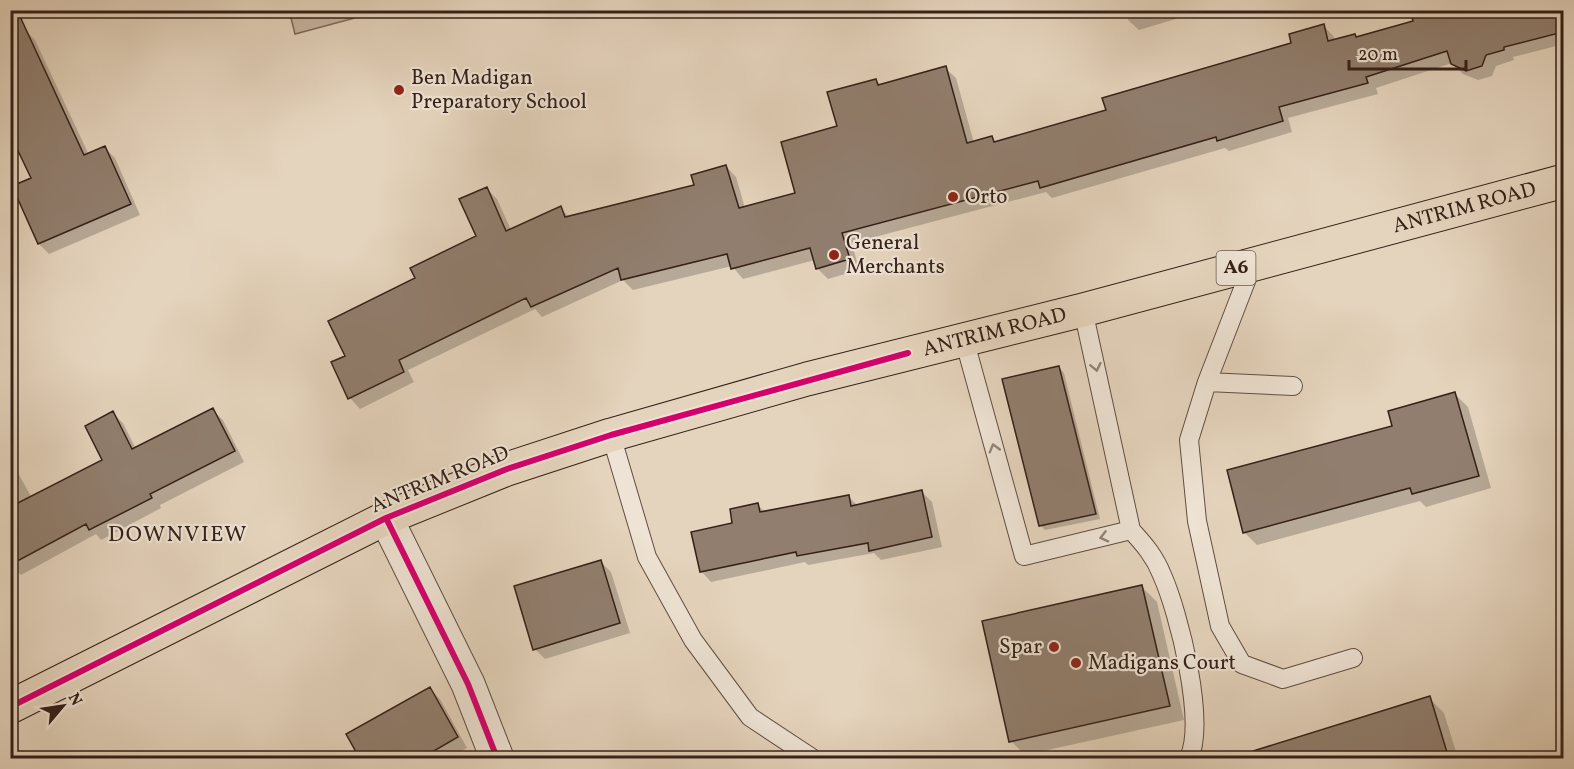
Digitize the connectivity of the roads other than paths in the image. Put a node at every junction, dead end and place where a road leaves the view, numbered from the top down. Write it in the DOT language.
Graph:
graph roads {
  1 [pos="1563,181"];
  2 [pos="1253,263"];
  3 [pos="1083,310"];
  4 [pos="963,339"];
  5 [pos="1207,382"];
  6 [pos="1293,386"];
  7 [pos="611,435"];
  8 [pos="386,518"];
  9 [pos="1131,530"];
  10 [pos="1353,658"];
  11 [pos="10,707"];
  12 [pos="497,759"];
  13 [pos="812,759"];
  14 [pos="1189,759"];
  1 -- 2 [label="main road, ANTRIM ROAD / A6"];
  2 -- 3 [label="main road, ANTRIM ROAD / A6"];
  2 -- 5 [label="lane"];
  3 -- 4 [label="main road, ANTRIM ROAD / A6"];
  3 -- 9 [label="lane, one-way"];
  4 -- 7 [label="main road, ANTRIM ROAD / A6"];
  9 -- 4 [label="lane, one-way"];
  5 -- 6 [label="lane"];
  5 -- 10 [label="lane"];
  7 -- 8 [label="main road, ANTRIM ROAD / A6"];
  7 -- 13 [label="lane"];
  8 -- 11 [label="main road, ANTRIM ROAD / A6"];
  8 -- 12 [label="street"];
  9 -- 14 [label="lane"];
}
